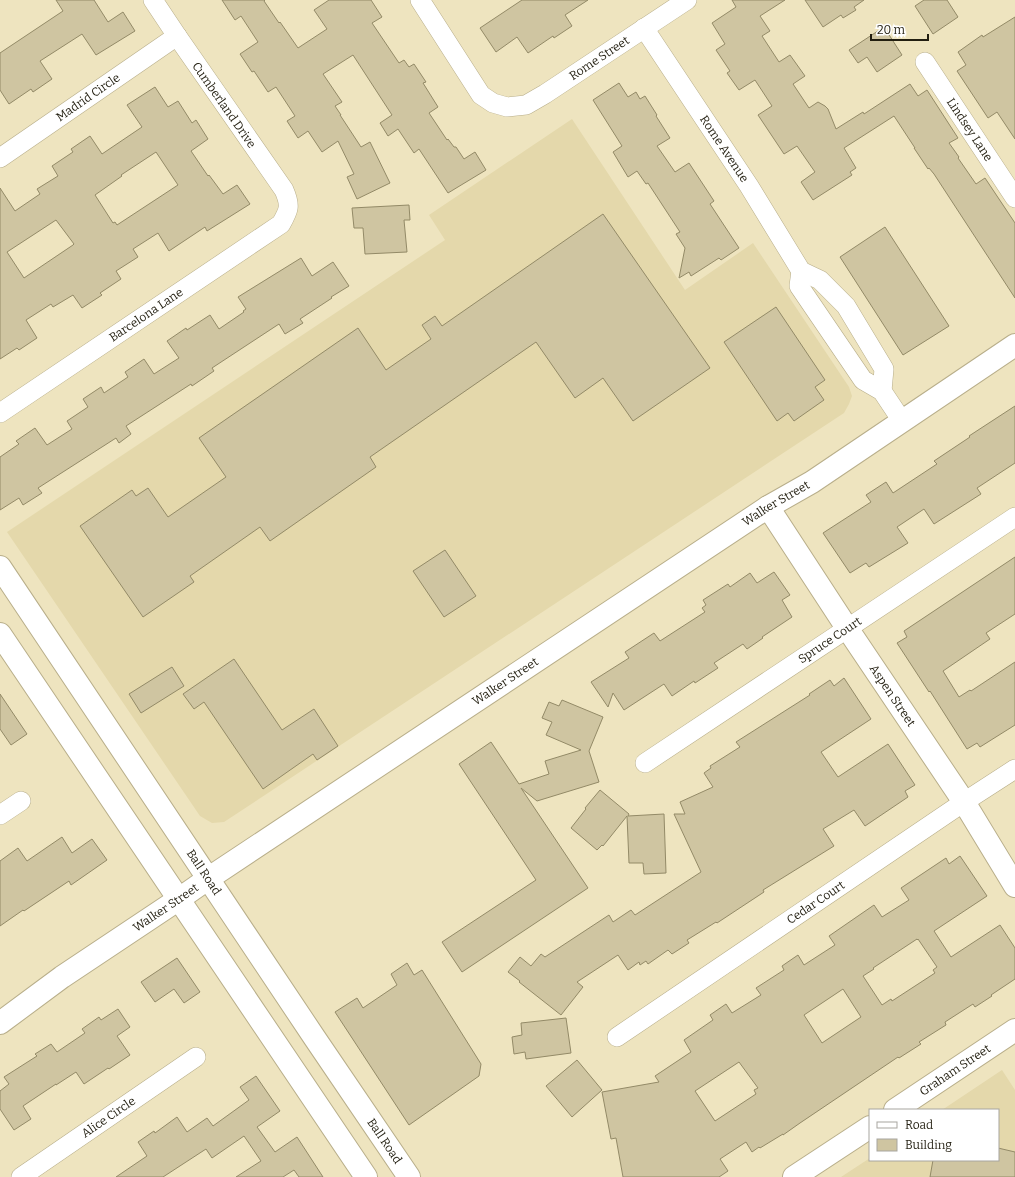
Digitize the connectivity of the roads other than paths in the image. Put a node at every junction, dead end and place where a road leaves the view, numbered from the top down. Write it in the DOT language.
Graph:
graph roads {
  1 [pos="153,0"];
  2 [pos="420,0"];
  3 [pos="687,0"];
  4 [pos="644,28"];
  5 [pos="177,36"];
  6 [pos="925,62"];
  7 [pos="0,158"];
  8 [pos="1015,198"];
  9 [pos="288,213"];
  10 [pos="801,271"];
  11 [pos="1015,345"];
  12 [pos="882,392"];
  13 [pos="0,413"];
  14 [pos="902,421"];
  15 [pos="768,507"];
  16 [pos="1015,517"];
  17 [pos="0,567"];
  18 [pos="846,628"];
  19 [pos="0,634"];
  20 [pos="645,762"];
  21 [pos="1015,769"];
  22 [pos="21,801"];
  23 [pos="964,802"];
  24 [pos="0,815"];
  25 [pos="209,878"];
  26 [pos="1015,886"];
  27 [pos="179,899"];
  28 [pos="0,1023"];
  29 [pos="1015,1030"];
  30 [pos="617,1037"];
  31 [pos="196,1057"];
  32 [pos="896,1109"];
  33 [pos="869,1128"];
  34 [pos="21,1177"];
  35 [pos="366,1177"];
  36 [pos="409,1177"];
  37 [pos="794,1177"];
  1 -- 5 [label="street, Cumberland Drive"];
  2 -- 4 [label="street, Rome Street"];
  3 -- 4 [label="street, Rome Street"];
  4 -- 10 [label="street, Rome Avenue"];
  5 -- 7 [label="street, Madrid Circle"];
  5 -- 9 [label="street, Cumberland Drive"];
  6 -- 8 [label="street, Lindsey Lane"];
  9 -- 13 [label="street, Barcelona Lane"];
  10 -- 12 [label="street, Rome Avenue"];
  10 -- 12 [label="street"];
  11 -- 14 [label="main road, Walker Street"];
  12 -- 14 [label="street, Rome Avenue"];
  14 -- 15 [label="main road, Walker Street"];
  15 -- 18 [label="main road, Aspen Street"];
  15 -- 25 [label="main road, Walker Street"];
  16 -- 18 [label="street, Spruce Court"];
  17 -- 25 [label="main road, Ball Road"];
  18 -- 20 [label="street, Spruce Court"];
  18 -- 23 [label="main road, Aspen Street"];
  19 -- 27 [label="main road"];
  21 -- 23 [label="street, Cedar Court"];
  22 -- 24 [label="street"];
  23 -- 26 [label="main road, Aspen Street"];
  23 -- 30 [label="street, Cedar Court"];
  25 -- 27 [label="main road, Walker Street"];
  25 -- 36 [label="main road, Ball Road"];
  27 -- 28 [label="main road, Walker Street"];
  27 -- 35 [label="main road"];
  29 -- 32 [label="main road, Graham Street"];
  31 -- 34 [label="street, Alice Circle"];
  33 -- 37 [label="main road"];
}
